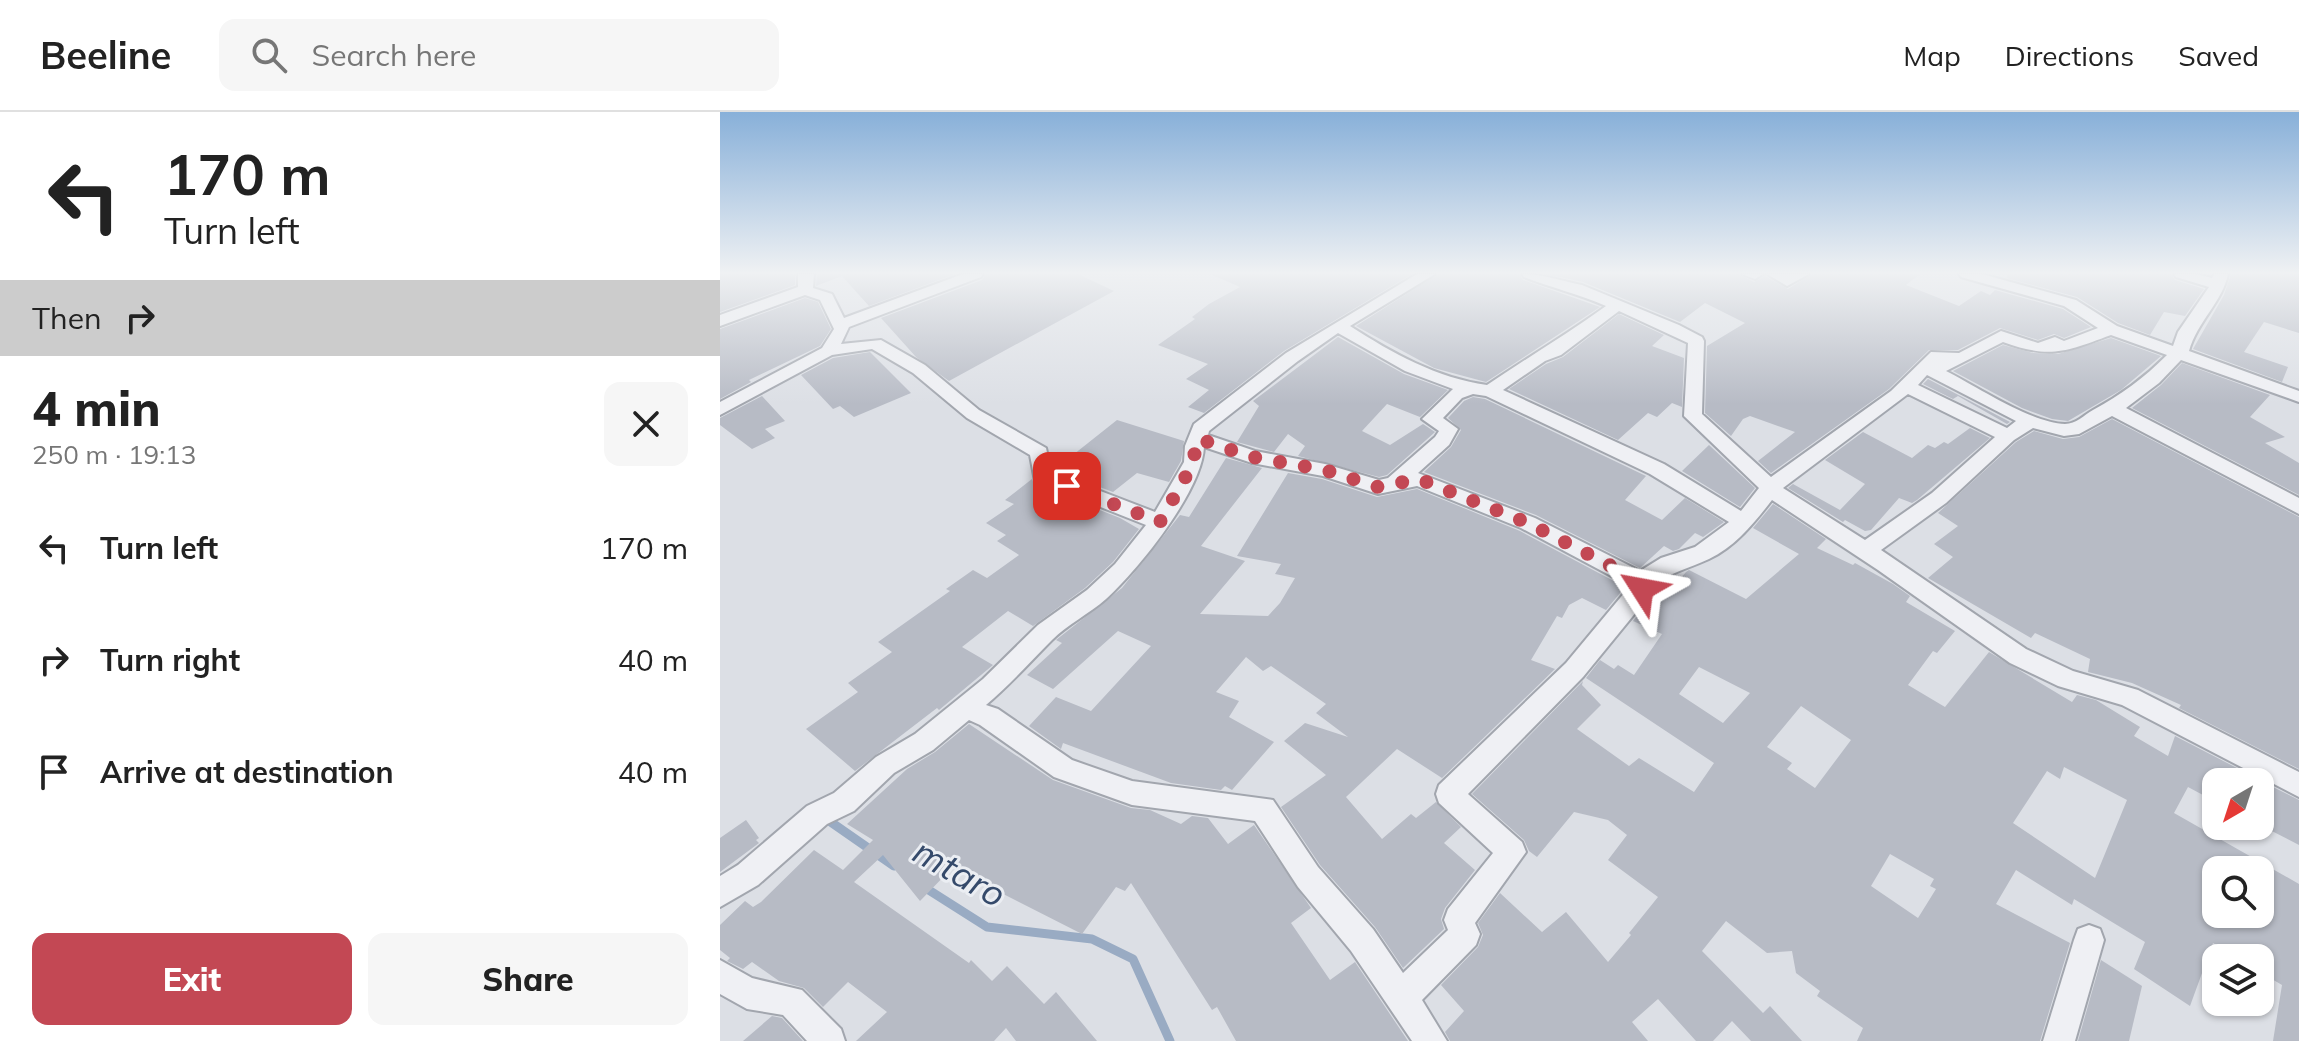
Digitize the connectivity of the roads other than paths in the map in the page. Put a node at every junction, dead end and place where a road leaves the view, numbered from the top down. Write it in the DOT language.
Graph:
graph roads {
  1 [pos="836,317"];
  2 [pos="860,317"];
  3 [pos="1355,317"];
  4 [pos="1601,317"];
  5 [pos="1648,317"];
  6 [pos="2093,317"];
  7 [pos="2195,317"];
  8 [pos="840,325"];
  9 [pos="1338,326"];
  10 [pos="2111,329"];
  11 [pos="828,351"];
  12 [pos="2180,352"];
  13 [pos="1965,357"];
  14 [pos="1904,385"];
  15 [pos="1467,390"];
  16 [pos="1490,391"];
  17 [pos="2299,397"];
  18 [pos="720,409"];
  19 [pos="2113,409"];
  20 [pos="2030,421"];
  21 [pos="2007,436"];
  22 [pos="1199,439"];
  23 [pos="1396,481"];
  24 [pos="1771,487"];
  25 [pos="2299,507"];
  26 [pos="1160,522"];
  27 [pos="1744,522"];
  28 [pos="1865,551"];
  29 [pos="1640,581"];
  30 [pos="965,708"];
  31 [pos="2299,785"];
  32 [pos="720,893"];
  33 [pos="2089,940"];
  34 [pos="720,976"];
  35 [pos="1403,996"];
  36 [pos="829,1041"];
  37 [pos="1431,1041"];
  38 [pos="2059,1041"];
  1 -- 8 [label="street"];
  2 -- 8 [label="street"];
  3 -- 9 [label="street"];
  4 -- 16 [label="street"];
  5 -- 24 [label="street"];
  6 -- 10 [label="street"];
  7 -- 12 [label="street"];
  8 -- 11 [label="street"];
  9 -- 15 [label="street"];
  9 -- 22 [label="street"];
  10 -- 12 [label="street"];
  10 -- 13 [label="street"];
  11 -- 18 [label="street"];
  11 -- 26 [label="street"];
  12 -- 17 [label="street"];
  12 -- 19 [label="street"];
  13 -- 14 [label="street"];
  13 -- 20 [label="street"];
  14 -- 21 [label="street"];
  14 -- 24 [label="street"];
  15 -- 16 [label="street"];
  15 -- 23 [label="street"];
  16 -- 27 [label="street"];
  19 -- 20 [label="street"];
  19 -- 25 [label="street"];
  20 -- 21 [label="street"];
  21 -- 28 [label="street"];
  22 -- 23 [label="street"];
  22 -- 26 [label="street"];
  23 -- 29 [label="street"];
  24 -- 27 [label="street"];
  24 -- 28 [label="street"];
  26 -- 30 [label="street"];
  27 -- 29 [label="street"];
  28 -- 31 [label="street"];
  29 -- 35 [label="street"];
  30 -- 32 [label="street"];
  30 -- 35 [label="street"];
  33 -- 38 [label="street"];
  34 -- 36 [label="street"];
  35 -- 37 [label="street"];
}
